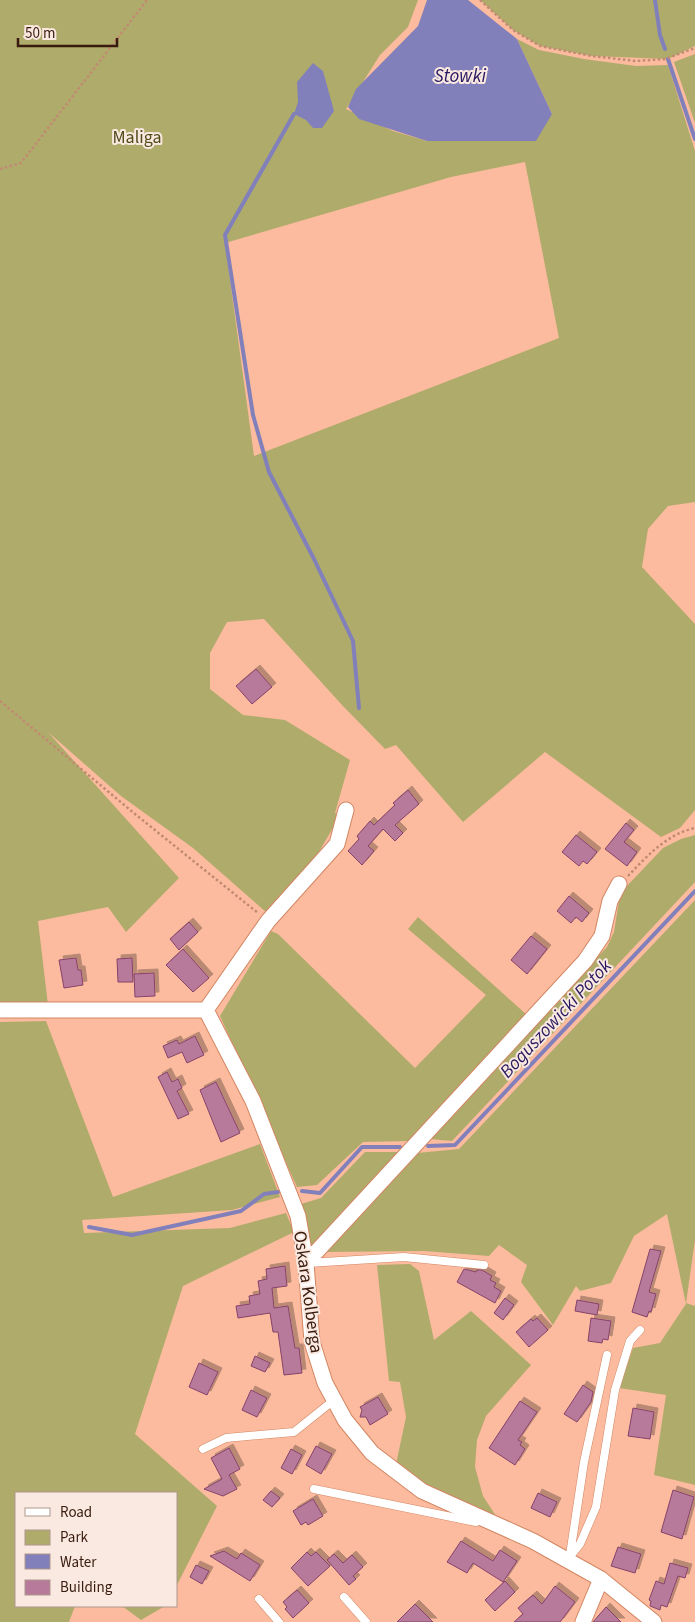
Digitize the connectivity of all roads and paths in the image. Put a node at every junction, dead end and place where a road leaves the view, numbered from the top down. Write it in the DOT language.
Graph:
graph roads {
  1 [pos="147,0"];
  2 [pos="480,0"];
  3 [pos="695,48"];
  4 [pos="0,169"];
  5 [pos="0,701"];
  6 [pos="346,810"];
  7 [pos="695,828"];
  8 [pos="620,884"];
  9 [pos="268,921"];
  10 [pos="0,1010"];
  11 [pos="206,1010"];
  12 [pos="306,1263"];
  13 [pos="484,1265"];
  14 [pos="640,1330"];
  15 [pos="607,1355"];
  16 [pos="334,1400"];
  17 [pos="204,1449"];
  18 [pos="314,1490"];
  19 [pos="500,1526"];
  20 [pos="568,1557"];
  21 [pos="601,1579"];
  22 [pos="344,1597"];
  23 [pos="259,1599"];
  24 [pos="280,1622"];
  25 [pos="366,1622"];
  26 [pos="583,1622"];
  27 [pos="654,1622"];
  1 -- 4 [label="path"];
  2 -- 3 [label="path"];
  5 -- 9 [label="path"];
  6 -- 9 [label="street"];
  7 -- 8 [label="path"];
  8 -- 12 [label="street"];
  9 -- 11 [label="street"];
  10 -- 11 [label="street"];
  11 -- 12 [label="street, Oskara Kolberga"];
  12 -- 13 [label="lane"];
  12 -- 16 [label="street, Oskara Kolberga"];
  14 -- 20 [label="lane"];
  15 -- 20 [label="lane"];
  16 -- 17 [label="lane"];
  16 -- 19 [label="street, Oskara Kolberga"];
  18 -- 19 [label="lane"];
  19 -- 20 [label="street, Oskara Kolberga"];
  20 -- 21 [label="street, Oskara Kolberga"];
  21 -- 26 [label="street"];
  21 -- 27 [label="street, Oskara Kolberga"];
  22 -- 25 [label="lane"];
  23 -- 24 [label="lane"];
}
